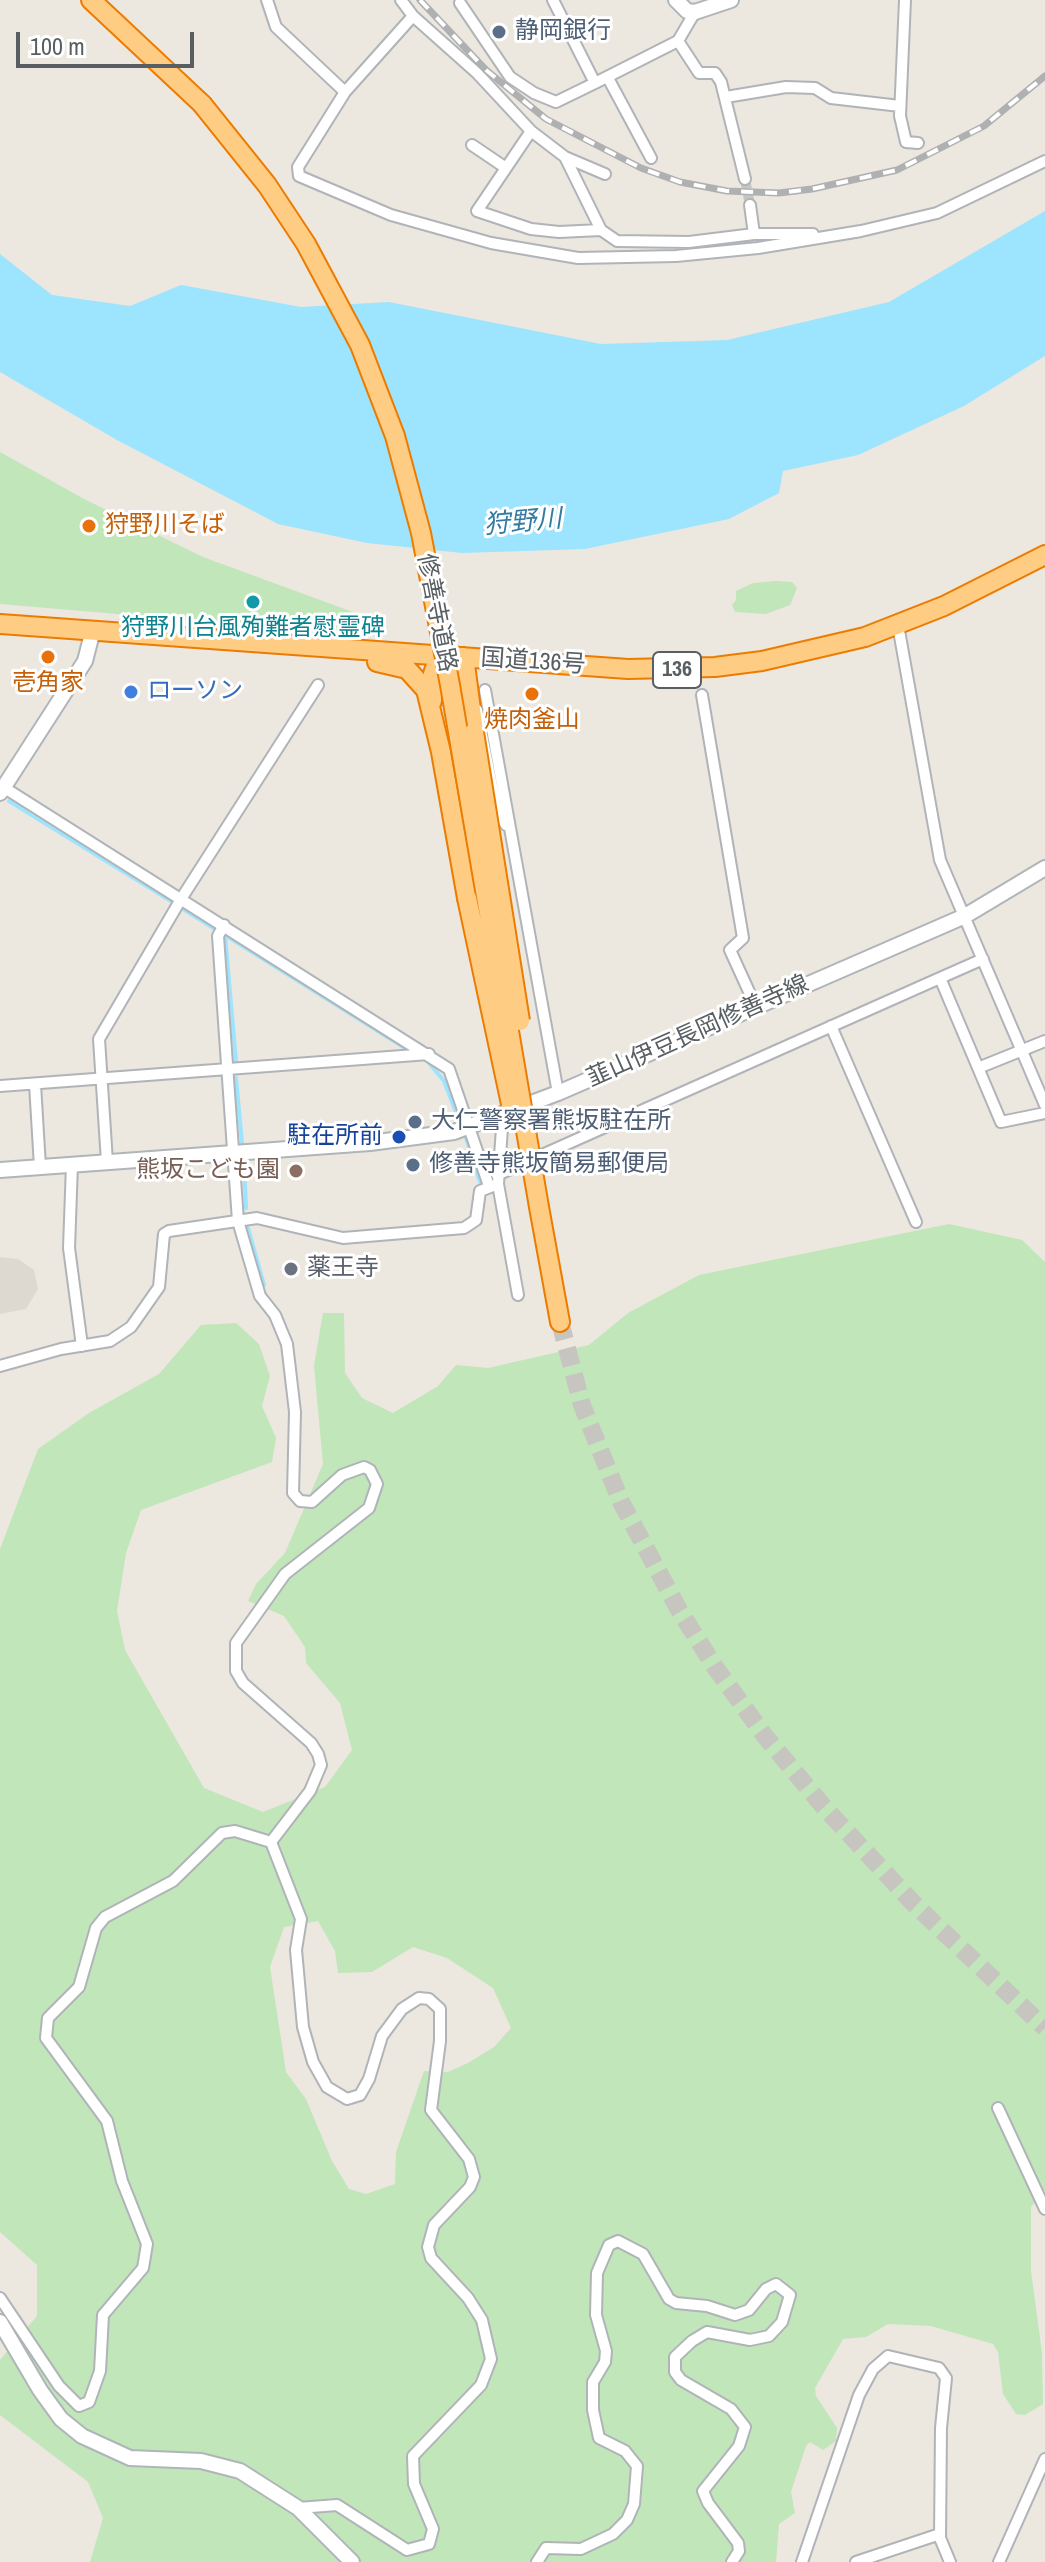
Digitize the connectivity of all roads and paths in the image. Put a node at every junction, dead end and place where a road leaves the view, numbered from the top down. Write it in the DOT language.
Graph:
graph roads {
  1 [pos="91,0"];
  2 [pos="267,0"];
  3 [pos="401,0"];
  4 [pos="553,0"];
  5 [pos="676,0"];
  6 [pos="731,0"];
  7 [pos="905,0"];
  8 [pos="460,3"];
  9 [pos="695,12"];
  10 [pos="413,16"];
  11 [pos="678,41"];
  12 [pos="608,78"];
  13 [pos="595,83"];
  14 [pos="345,92"];
  15 [pos="726,97"];
  16 [pos="900,106"];
  17 [pos="531,131"];
  18 [pos="918,143"];
  19 [pos="472,145"];
  20 [pos="565,157"];
  21 [pos="651,158"];
  22 [pos="1045,161"];
  23 [pos="506,168"];
  24 [pos="605,174"];
  25 [pos="745,179"];
  26 [pos="750,205"];
  27 [pos="601,230"];
  28 [pos="754,234"];
  29 [pos="822,237"];
  30 [pos="1045,555"];
  31 [pos="0,624"];
  32 [pos="898,625"];
  33 [pos="93,630"];
  34 [pos="289,647"];
  35 [pos="439,656"];
  36 [pos="464,657"];
  37 [pos="318,685"];
  38 [pos="485,690"];
  39 [pos="702,695"];
  40 [pos="431,703"];
  41 [pos="470,703"];
  42 [pos="1,789"];
  43 [pos="510,830"];
  44 [pos="1045,868"];
  45 [pos="181,899"];
  46 [pos="965,916"];
  47 [pos="224,925"];
  48 [pos="983,959"];
  49 [pos="940,978"];
  50 [pos="756,1007"];
  51 [pos="831,1026"];
  52 [pos="1045,1041"];
  53 [pos="1022,1049"];
  54 [pos="430,1054"];
  55 [pos="978,1068"];
  56 [pos="230,1070"];
  57 [pos="102,1078"];
  58 [pos="35,1084"];
  59 [pos="0,1086"];
  60 [pos="558,1093"];
  61 [pos="1045,1105"];
  62 [pos="1045,1113"];
  63 [pos="503,1114"];
  64 [pos="470,1127"];
  65 [pos="532,1148"];
  66 [pos="235,1153"];
  67 [pos="107,1162"];
  68 [pos="72,1164"];
  69 [pos="40,1167"];
  70 [pos="0,1170"];
  71 [pos="495,1181"];
  72 [pos="539,1207"];
  73 [pos="238,1221"];
  74 [pos="916,1222"];
  75 [pos="518,1295"];
  76 [pos="560,1322"];
  77 [pos="82,1346"];
  78 [pos="0,1366"];
  79 [pos="271,1842"];
  80 [pos="998,2108"];
  81 [pos="1045,2208"];
  82 [pos="0,2298"];
  83 [pos="0,2322"];
  84 [pos="1045,2459"];
  85 [pos="298,2508"];
  86 [pos="940,2534"];
  87 [pos="352,2562"];
  88 [pos="537,2562"];
  89 [pos="732,2562"];
  90 [pos="802,2562"];
  91 [pos="856,2562"];
  92 [pos="950,2562"];
  93 [pos="999,2562"];
  1 -- 65 [label="highway, 修善寺道路, bridge"];
  2 -- 14 [label="street"];
  3 -- 10 [label="street"];
  4 -- 13 [label="street"];
  5 -- 9 [label="main road"];
  6 -- 9 [label="main road"];
  7 -- 16 [label="street"];
  8 -- 13 [label="street"];
  9 -- 11 [label="street"];
  10 -- 14 [label="street"];
  10 -- 17 [label="street"];
  11 -- 12 [label="street"];
  11 -- 15 [label="street"];
  12 -- 13 [label="street"];
  12 -- 21 [label="street"];
  14 -- 29 [label="street"];
  15 -- 16 [label="street"];
  15 -- 25 [label="street"];
  16 -- 18 [label="street"];
  17 -- 20 [label="street"];
  17 -- 23 [label="street"];
  19 -- 23 [label="street"];
  20 -- 24 [label="street"];
  20 -- 27 [label="street"];
  22 -- 29 [label="street"];
  23 -- 27 [label="street"];
  26 -- 28 [label="street"];
  27 -- 28 [label="street"];
  28 -- 29 [label="street"];
  30 -- 32 [label="highway, 国道136号 / 136"];
  31 -- 33 [label="highway, 国道136号 / 136"];
  32 -- 36 [label="highway, 国道136号 / 136"];
  32 -- 46 [label="street"];
  33 -- 34 [label="highway, 国道136号 / 136"];
  33 -- 42 [label="main road"];
  34 -- 35 [label="highway, 国道136号 / 136"];
  34 -- 40 [label="highway"];
  35 -- 36 [label="highway, 国道136号 / 136"];
  35 -- 40 [label="highway"];
  36 -- 41 [label="highway"];
  37 -- 45 [label="street"];
  38 -- 43 [label="street"];
  39 -- 50 [label="street"];
  40 -- 72 [label="highway, bridge"];
  41 -- 43 [label="street"];
  41 -- 65 [label="highway, bridge"];
  42 -- 45 [label="street"];
  43 -- 60 [label="street"];
  44 -- 46 [label="main road, 韮山伊豆長岡修善寺線"];
  45 -- 47 [label="street"];
  45 -- 57 [label="street"];
  46 -- 48 [label="street"];
  46 -- 50 [label="main road, 韮山伊豆長岡修善寺線"];
  47 -- 54 [label="street"];
  47 -- 56 [label="street"];
  48 -- 49 [label="street"];
  48 -- 53 [label="street"];
  49 -- 51 [label="street"];
  49 -- 55 [label="street"];
  50 -- 60 [label="main road, 韮山伊豆長岡修善寺線"];
  51 -- 71 [label="street"];
  51 -- 74 [label="street"];
  52 -- 53 [label="street"];
  53 -- 55 [label="street"];
  53 -- 61 [label="street"];
  54 -- 56 [label="street"];
  54 -- 64 [label="street"];
  55 -- 62 [label="street"];
  56 -- 57 [label="street"];
  56 -- 66 [label="street"];
  57 -- 58 [label="street"];
  57 -- 67 [label="street"];
  58 -- 59 [label="street"];
  58 -- 69 [label="street"];
  60 -- 63 [label="main road, 韮山伊豆長岡修善寺線"];
  63 -- 64 [label="main road, 韮山伊豆長岡修善寺線"];
  63 -- 71 [label="street"];
  64 -- 66 [label="main road, 韮山伊豆長岡修善寺線"];
  64 -- 71 [label="street"];
  65 -- 72 [label="highway, 修善寺道路, bridge"];
  66 -- 67 [label="main road, 韮山伊豆長岡修善寺線"];
  66 -- 73 [label="street"];
  67 -- 68 [label="main road, 韮山伊豆長岡修善寺線"];
  68 -- 69 [label="main road, 韮山伊豆長岡修善寺線"];
  68 -- 77 [label="street"];
  69 -- 70 [label="main road, 韮山伊豆長岡修善寺線"];
  71 -- 73 [label="street"];
  71 -- 75 [label="street"];
  72 -- 76 [label="highway, 修善寺道路"];
  73 -- 77 [label="street"];
  73 -- 79 [label="street"];
  77 -- 78 [label="street"];
  79 -- 82 [label="street"];
  79 -- 85 [label="street"];
  80 -- 81 [label="street"];
  83 -- 85 [label="main road"];
  84 -- 93 [label="street"];
  85 -- 87 [label="main road"];
  86 -- 90 [label="street"];
  86 -- 91 [label="street"];
  86 -- 92 [label="street"];
  88 -- 89 [label="street"];
}
